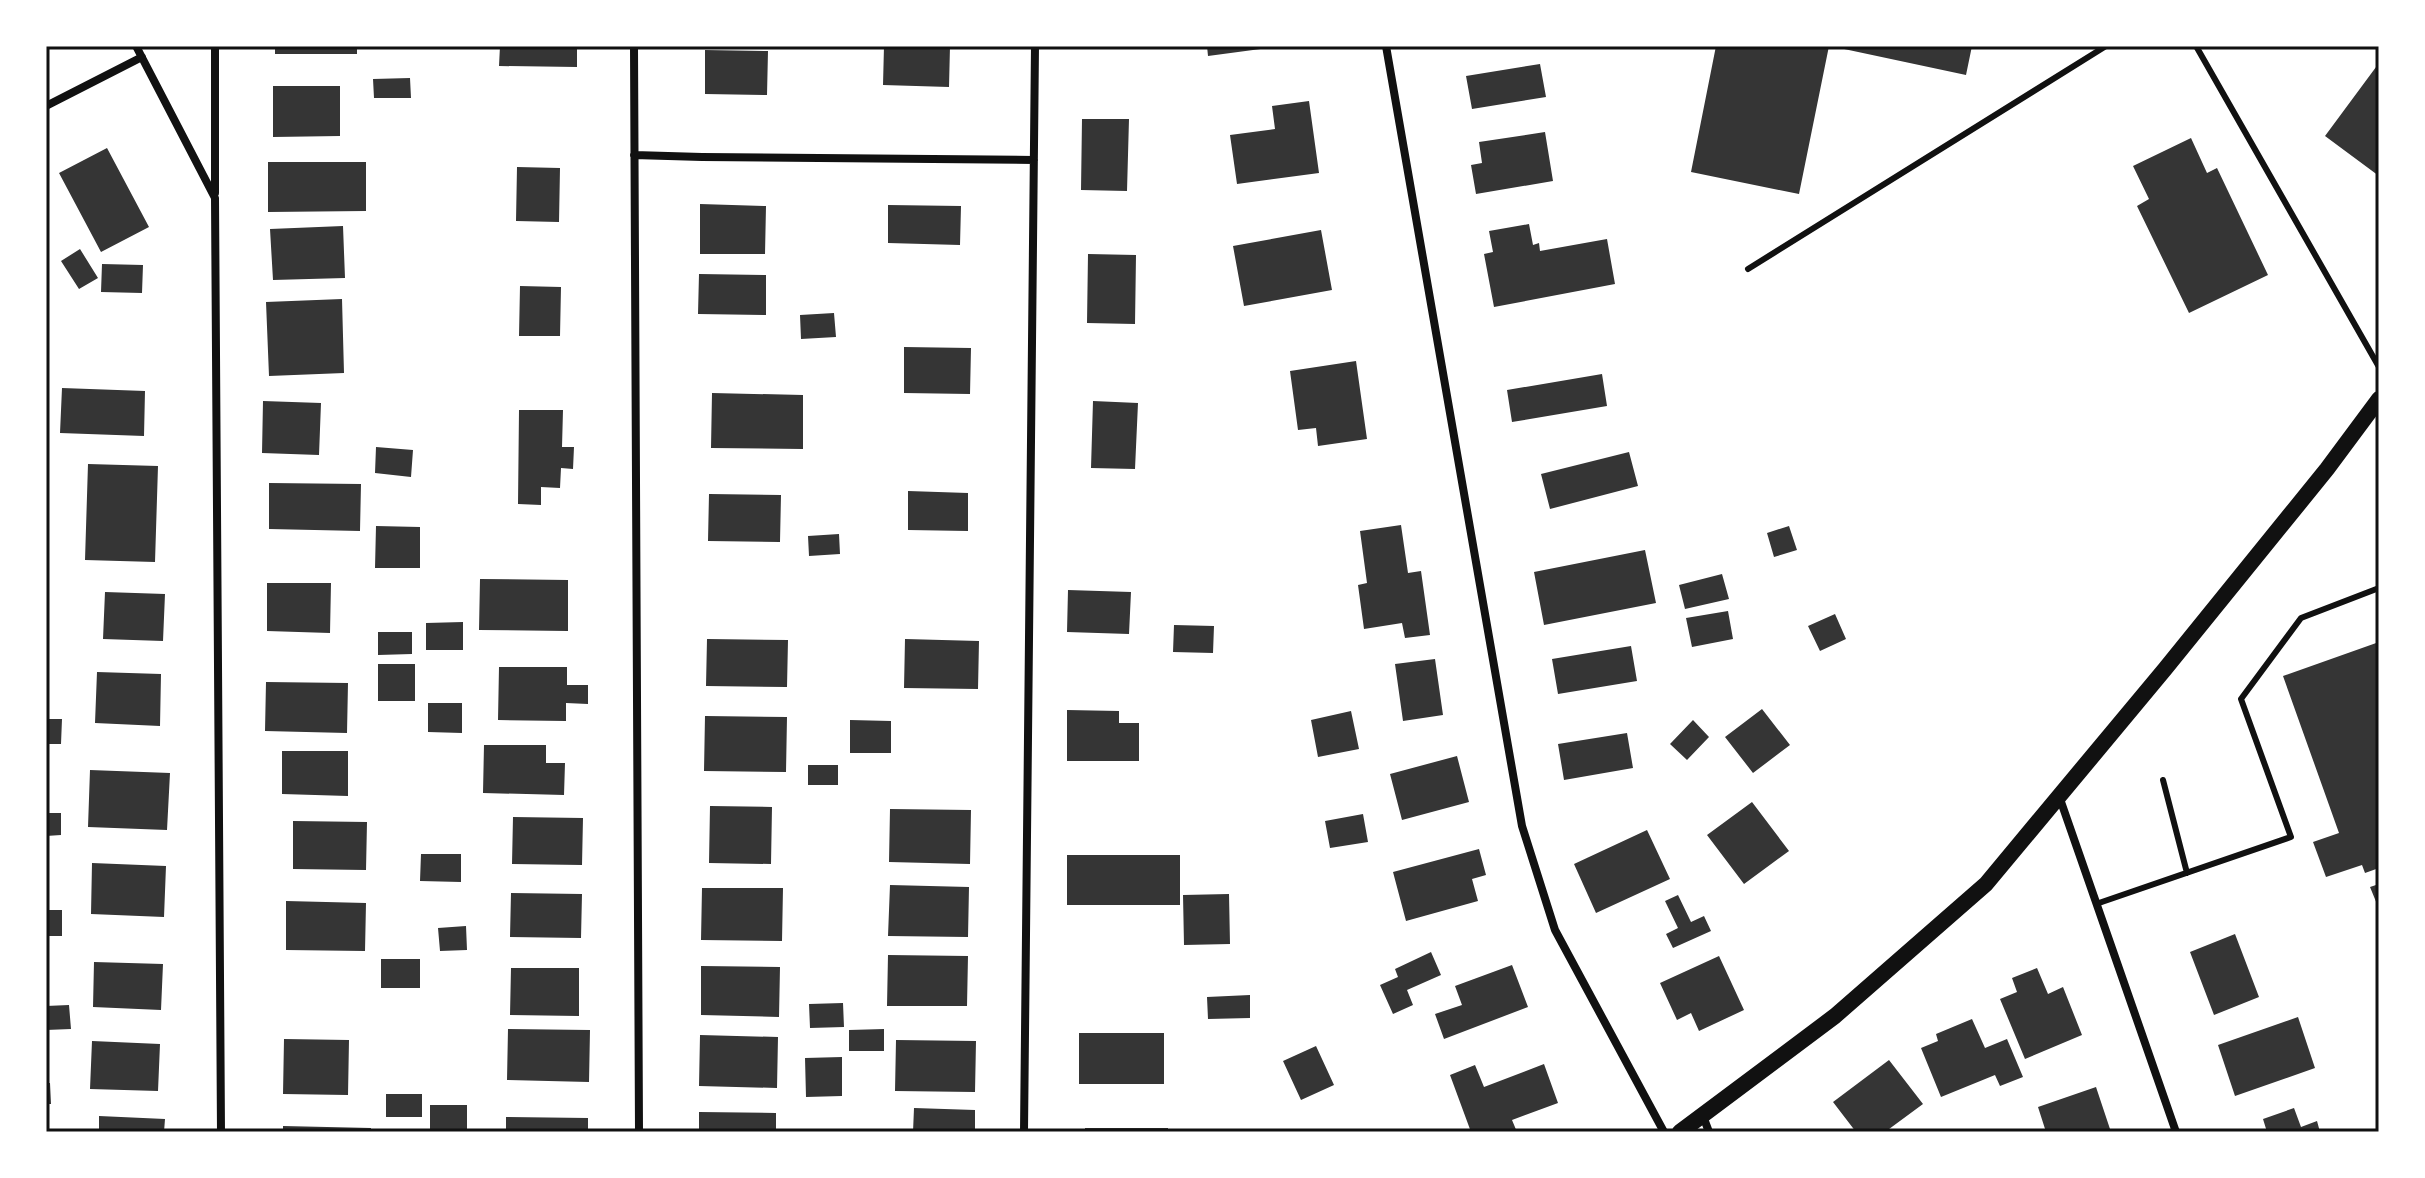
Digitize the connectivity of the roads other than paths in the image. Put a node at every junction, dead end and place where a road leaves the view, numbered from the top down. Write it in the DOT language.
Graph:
graph roads {
  1 [pos="136,46"];
  2 [pos="215,46"];
  3 [pos="634,46"];
  4 [pos="1035,46"];
  5 [pos="1386,46"];
  6 [pos="2106,46"];
  7 [pos="2196,46"];
  8 [pos="142,57"];
  9 [pos="46,106"];
  10 [pos="634,155"];
  11 [pos="1034,160"];
  12 [pos="215,198"];
  13 [pos="1748,269"];
  14 [pos="2379,367"];
  15 [pos="2379,399"];
  16 [pos="2379,588"];
  17 [pos="2163,780"];
  18 [pos="2058,795"];
  19 [pos="2187,873"];
  20 [pos="2096,904"];
  21 [pos="1703,1115"];
  22 [pos="221,1132"];
  23 [pos="639,1132"];
  24 [pos="1024,1132"];
  25 [pos="1664,1132"];
  26 [pos="1680,1132"];
  27 [pos="1709,1132"];
  28 [pos="2176,1132"];
  1 -- 8 [label="street"];
  2 -- 12 [label="street"];
  3 -- 10 [label="street"];
  4 -- 11 [label="street"];
  5 -- 25 [label="street"];
  6 -- 13 [label="lane"];
  7 -- 14 [label="lane"];
  8 -- 9 [label="street"];
  8 -- 12 [label="street"];
  10 -- 11 [label="street"];
  10 -- 23 [label="street"];
  11 -- 24 [label="street"];
  12 -- 22 [label="street"];
  15 -- 18 [label="main road"];
  16 -- 19 [label="lane"];
  17 -- 19 [label="lane"];
  18 -- 20 [label="street"];
  18 -- 21 [label="main road"];
  19 -- 20 [label="lane"];
  20 -- 28 [label="street"];
  21 -- 26 [label="main road"];
  21 -- 27 [label="street"];
}
